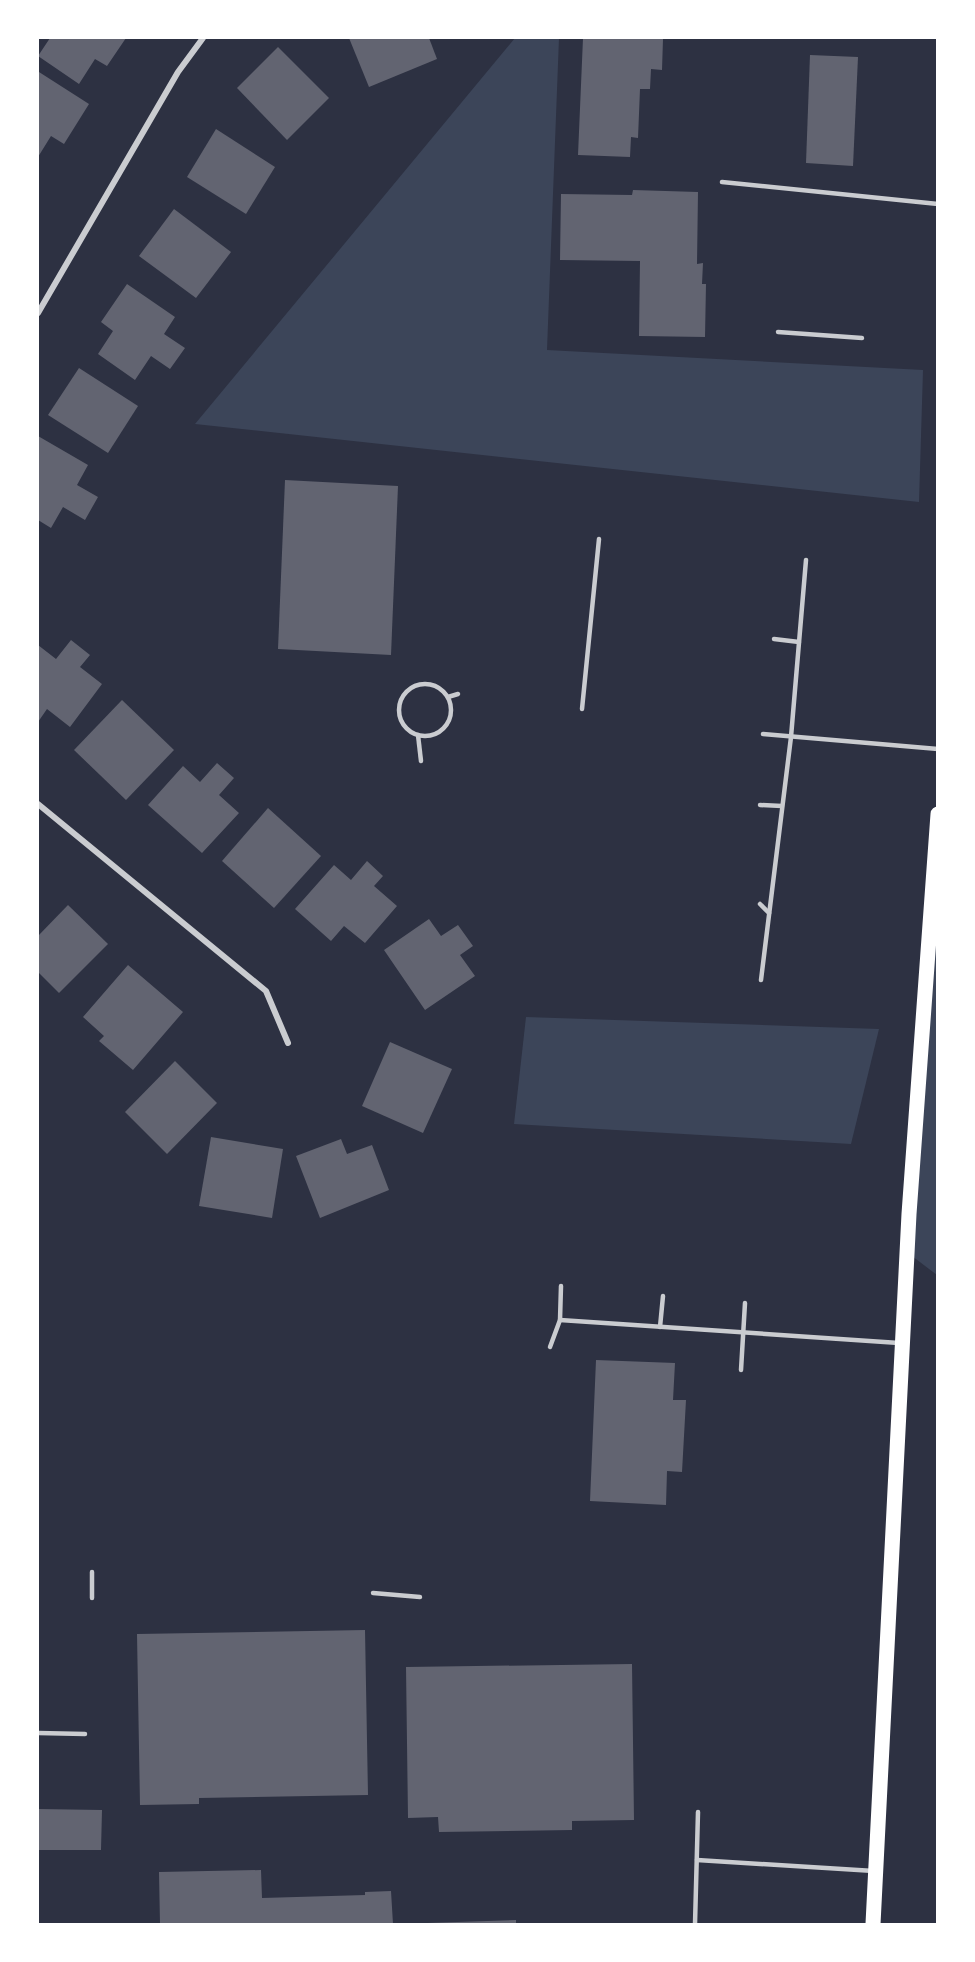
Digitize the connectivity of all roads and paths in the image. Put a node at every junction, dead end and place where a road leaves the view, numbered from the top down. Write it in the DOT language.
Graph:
graph roads {
  1 [pos="203,38"];
  2 [pos="722,182"];
  3 [pos="938,204"];
  4 [pos="38,313"];
  5 [pos="778,332"];
  6 [pos="862,338"];
  7 [pos="599,539"];
  8 [pos="806,561"];
  9 [pos="774,639"];
  10 [pos="799,642"];
  11 [pos="458,694"];
  12 [pos="448,697"];
  13 [pos="582,709"];
  14 [pos="763,734"];
  15 [pos="418,735"];
  16 [pos="791,737"];
  17 [pos="938,749"];
  18 [pos="421,761"];
  19 [pos="38,804"];
  20 [pos="760,805"];
  21 [pos="782,806"];
  22 [pos="938,814"];
  23 [pos="760,904"];
  24 [pos="769,913"];
  25 [pos="761,980"];
  26 [pos="288,1043"];
  27 [pos="561,1287"];
  28 [pos="663,1296"];
  29 [pos="745,1303"];
  30 [pos="560,1320"];
  31 [pos="660,1327"];
  32 [pos="744,1333"];
  33 [pos="903,1343"];
  34 [pos="550,1347"];
  35 [pos="741,1370"];
  36 [pos="92,1572"];
  37 [pos="373,1593"];
  38 [pos="420,1597"];
  39 [pos="92,1598"];
  40 [pos="38,1733"];
  41 [pos="85,1734"];
  42 [pos="698,1812"];
  43 [pos="697,1860"];
  44 [pos="875,1871"];
  45 [pos="696,1924"];
  46 [pos="873,1924"];
  1 -- 4 [label="street"];
  2 -- 3 [label="lane"];
  5 -- 6 [label="lane"];
  7 -- 13 [label="lane"];
  8 -- 10 [label="lane"];
  9 -- 10 [label="lane"];
  10 -- 16 [label="lane"];
  11 -- 12 [label="lane"];
  12 -- 15 [label="lane"];
  12 -- 15 [label="lane"];
  14 -- 16 [label="lane"];
  15 -- 18 [label="lane"];
  16 -- 17 [label="lane"];
  16 -- 21 [label="lane"];
  19 -- 26 [label="street"];
  20 -- 21 [label="lane"];
  21 -- 24 [label="lane"];
  22 -- 33 [label="main road"];
  23 -- 24 [label="lane"];
  24 -- 25 [label="lane"];
  27 -- 30 [label="lane"];
  28 -- 31 [label="lane"];
  29 -- 32 [label="lane"];
  30 -- 31 [label="lane"];
  30 -- 34 [label="lane"];
  31 -- 32 [label="lane"];
  32 -- 33 [label="lane"];
  32 -- 35 [label="lane"];
  33 -- 44 [label="main road"];
  36 -- 39 [label="lane"];
  37 -- 38 [label="lane"];
  40 -- 41 [label="lane"];
  42 -- 43 [label="lane"];
  43 -- 44 [label="lane"];
  43 -- 45 [label="lane"];
  44 -- 46 [label="main road"];
}
